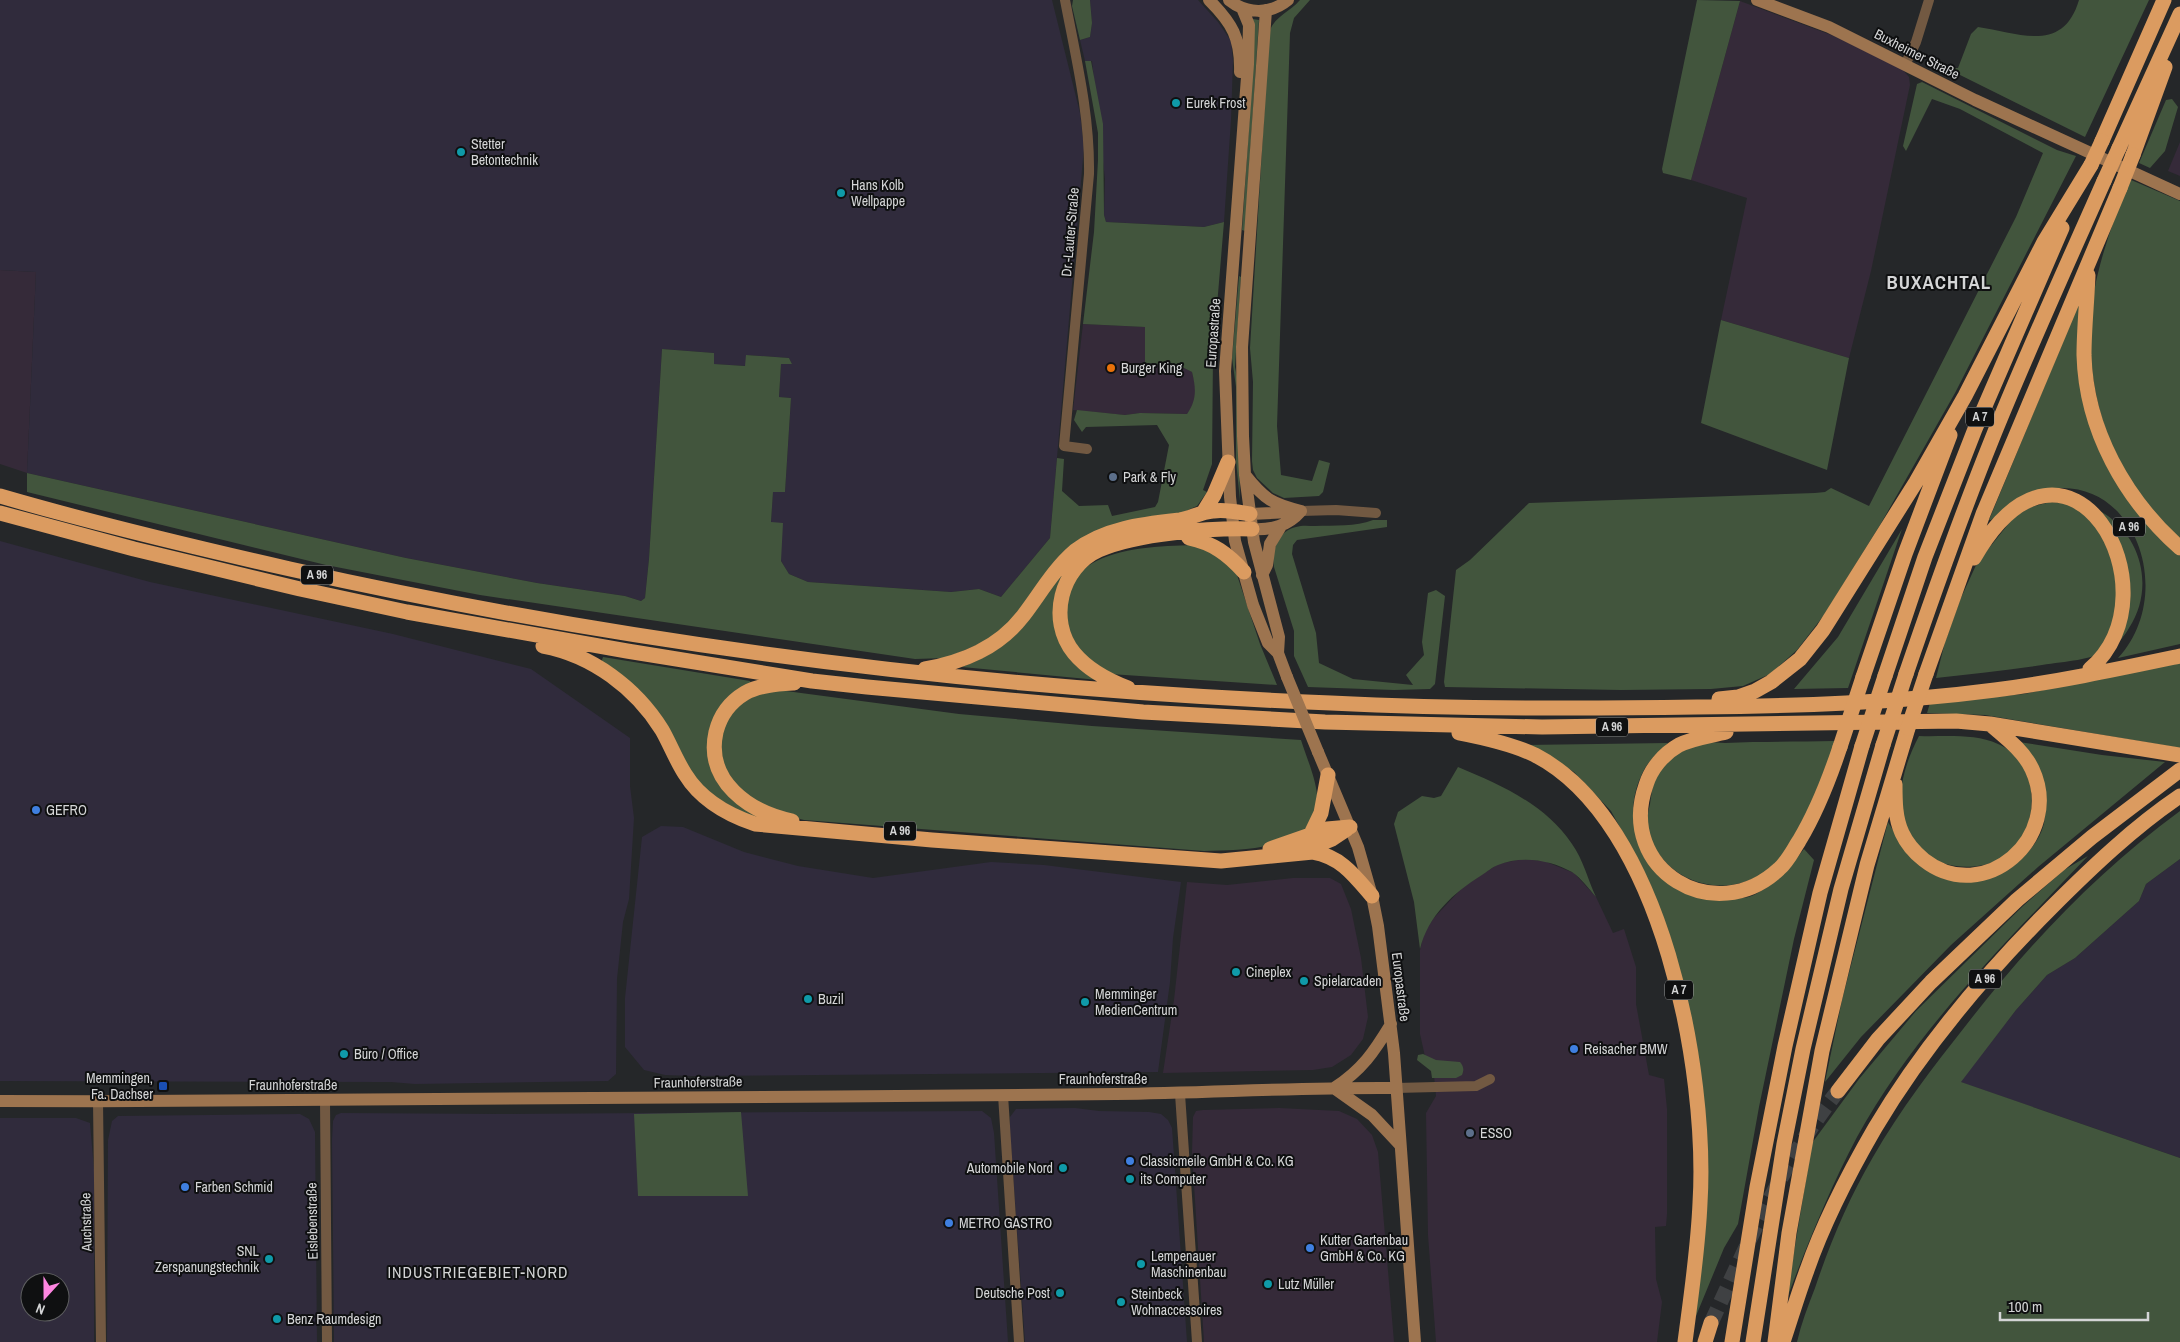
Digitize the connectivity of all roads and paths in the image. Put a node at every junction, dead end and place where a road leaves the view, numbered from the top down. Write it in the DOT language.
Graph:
graph roads {
  1 [pos="1065,0"];
  2 [pos="1208,0"];
  3 [pos="1229,0"];
  4 [pos="1288,0"];
  5 [pos="1929,0"];
  6 [pos="2164,0"];
  7 [pos="1764,1"];
  8 [pos="1242,8"];
  9 [pos="1266,10"];
  10 [pos="2180,14"];
  11 [pos="2180,18"];
  12 [pos="1905,65"];
  13 [pos="1245,101"];
  14 [pos="2091,165"];
  15 [pos="2180,194"];
  16 [pos="2089,265"];
  17 [pos="1965,396"];
  18 [pos="1086,449"];
  19 [pos="1228,462"];
  20 [pos="1246,475"];
  21 [pos="0,496"];
  22 [pos="2107,508"];
  23 [pos="1231,511"];
  24 [pos="1301,511"];
  25 [pos="1376,512"];
  26 [pos="0,513"];
  27 [pos="1202,513"];
  28 [pos="1251,522"];
  29 [pos="1281,526"];
  30 [pos="1234,528"];
  31 [pos="1185,532"];
  32 [pos="2180,548"];
  33 [pos="1244,572"];
  34 [pos="1262,575"];
  35 [pos="1950,606"];
  36 [pos="468,623"];
  37 [pos="2130,637"];
  38 [pos="1278,653"];
  39 [pos="2180,656"];
  40 [pos="906,673"];
  41 [pos="2065,679"];
  42 [pos="812,681"];
  43 [pos="1143,694"];
  44 [pos="1658,708"];
  45 [pos="1990,724"];
  46 [pos="1758,725"];
  47 [pos="1466,730"];
  48 [pos="2180,755"];
  49 [pos="2180,770"];
  50 [pos="1894,771"];
  51 [pos="1328,776"];
  52 [pos="2180,796"];
  53 [pos="1350,827"];
  54 [pos="1310,836"];
  55 [pos="1302,852"];
  56 [pos="1372,896"];
  57 [pos="1391,1024"];
  58 [pos="1490,1079"];
  59 [pos="1334,1088"];
  60 [pos="1396,1088"];
  61 [pos="1838,1090"];
  62 [pos="1180,1094"];
  63 [pos="1003,1095"];
  64 [pos="325,1100"];
  65 [pos="0,1101"];
  66 [pos="98,1101"];
  67 [pos="1400,1145"];
  68 [pos="1711,1323"];
  69 [pos="101,1342"];
  70 [pos="327,1342"];
  71 [pos="1019,1342"];
  72 [pos="1197,1342"];
  73 [pos="1415,1342"];
  74 [pos="1685,1342"];
  75 [pos="1705,1342"];
  76 [pos="1732,1342"];
  77 [pos="1753,1342"];
  78 [pos="1775,1342"];
  79 [pos="1783,1342"];
  1 -- 18 [label="street, Dr.-Lauter-Straße"];
  2 -- 13 [label="main road"];
  3 -- 8 [label="main road"];
  4 -- 9 [label="main road"];
  5 -- 12 [label="street"];
  6 -- 14 [label="highway, A 7, bridge"];
  7 -- 12 [label="main road, Buxheimer Straße"];
  8 -- 9 [label="main road"];
  8 -- 13 [label="main road, Europastraße"];
  9 -- 20 [label="main road, Europastraße"];
  10 -- 77 [label="highway, A 7, bridge"];
  11 -- 16 [label="highway, bridge"];
  12 -- 15 [label="main road, Buxheimer Straße"];
  13 -- 19 [label="main road, Europastraße"];
  14 -- 17 [label="highway"];
  14 -- 76 [label="highway, A 7, bridge"];
  16 -- 32 [label="highway"];
  16 -- 35 [label="highway"];
  17 -- 44 [label="highway"];
  17 -- 46 [label="highway, A 96, bridge"];
  19 -- 23 [label="main road, Europastraße"];
  19 -- 27 [label="highway"];
  20 -- 24 [label="main road"];
  20 -- 28 [label="main road, Europastraße"];
  21 -- 40 [label="highway, A 96"];
  22 -- 35 [label="highway, A 96"];
  23 -- 27 [label="highway, A 96"];
  23 -- 28 [label="highway"];
  23 -- 30 [label="main road, Europastraße"];
  24 -- 25 [label="street"];
  24 -- 28 [label="main road"];
  24 -- 29 [label="main road"];
  26 -- 36 [label="highway, A 96"];
  27 -- 40 [label="highway, A 96"];
  28 -- 29 [label="main road"];
  28 -- 30 [label="highway"];
  28 -- 34 [label="main road, Europastraße"];
  29 -- 34 [label="main road"];
  30 -- 31 [label="highway"];
  30 -- 33 [label="main road, Europastraße"];
  31 -- 33 [label="highway"];
  31 -- 43 [label="highway"];
  33 -- 38 [label="main road, Europastraße"];
  34 -- 38 [label="main road, Europastraße"];
  35 -- 50 [label="highway, bridge"];
  36 -- 42 [label="highway, A 96"];
  36 -- 55 [label="highway"];
  37 -- 41 [label="highway, A 96"];
  38 -- 51 [label="main road, Europastraße, bridge"];
  39 -- 41 [label="highway, A 96"];
  40 -- 43 [label="highway, A 96"];
  41 -- 44 [label="highway, A 96"];
  42 -- 47 [label="highway, A 96"];
  42 -- 54 [label="highway, A 96"];
  43 -- 44 [label="highway, A 96"];
  45 -- 46 [label="highway, A 96"];
  45 -- 48 [label="highway, A 96"];
  45 -- 50 [label="highway"];
  46 -- 47 [label="highway, A 96"];
  47 -- 74 [label="highway, A 7"];
  49 -- 61 [label="highway"];
  50 -- 78 [label="highway"];
  51 -- 53 [label="main road, Europastraße"];
  51 -- 54 [label="highway"];
  52 -- 79 [label="highway, A 96"];
  53 -- 54 [label="highway, A 96"];
  53 -- 55 [label="highway"];
  53 -- 56 [label="main road, Europastraße"];
  55 -- 56 [label="highway"];
  56 -- 57 [label="main road, Europastraße"];
  57 -- 59 [label="main road"];
  57 -- 60 [label="main road, Europastraße"];
  58 -- 60 [label="street"];
  59 -- 60 [label="main road, Fraunhoferstraße"];
  59 -- 62 [label="main road, Fraunhoferstraße"];
  59 -- 67 [label="main road"];
  60 -- 67 [label="main road, Europastraße"];
  62 -- 63 [label="main road, Fraunhoferstraße"];
  62 -- 72 [label="street"];
  63 -- 64 [label="main road, Fraunhoferstraße"];
  63 -- 71 [label="street"];
  64 -- 66 [label="main road, Fraunhoferstraße"];
  64 -- 70 [label="street, Eislebenstraße"];
  65 -- 66 [label="main road, Fraunhoferstraße"];
  66 -- 69 [label="street, Auchstraße"];
  67 -- 73 [label="main road, Europastraße"];
  68 -- 75 [label="highway"];
}
